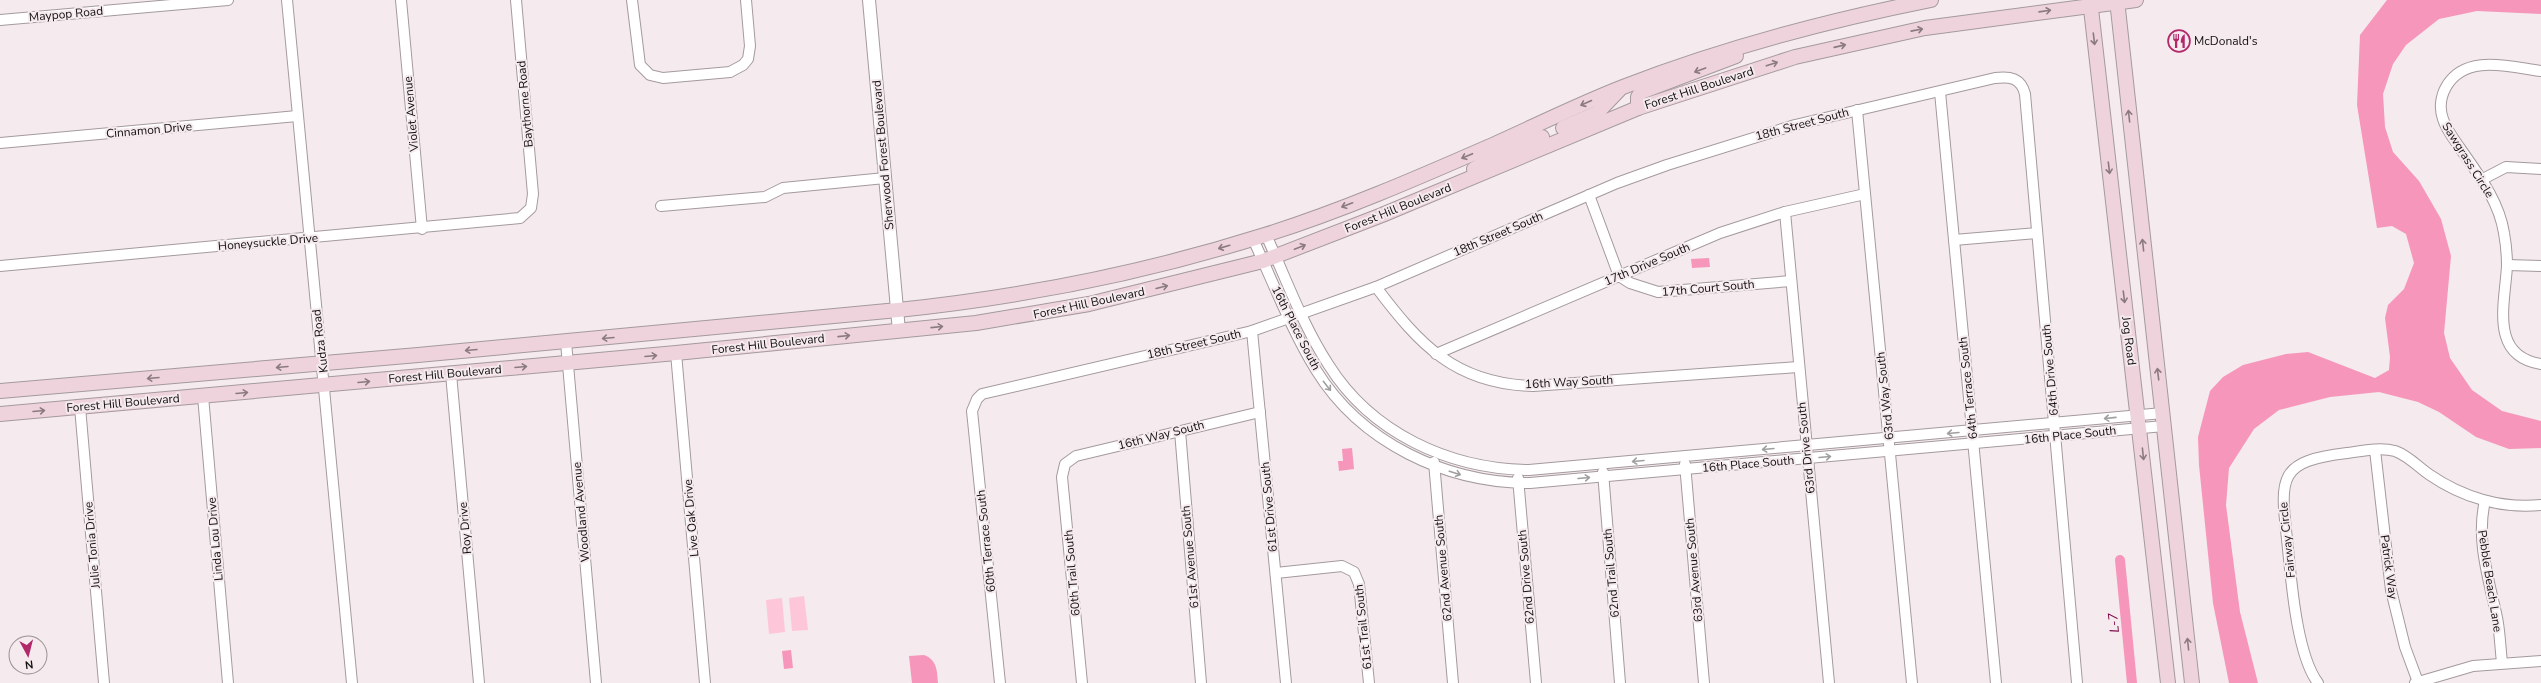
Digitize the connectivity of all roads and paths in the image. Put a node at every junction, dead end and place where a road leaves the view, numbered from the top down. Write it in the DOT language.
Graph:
graph roads {
  1 [pos="228,0"];
  2 [pos="287,0"];
  3 [pos="401,0"];
  4 [pos="516,0"];
  5 [pos="632,0"];
  6 [pos="746,0"];
  7 [pos="869,0"];
  8 [pos="1931,0"];
  9 [pos="2136,0"];
  10 [pos="2117,1"];
  11 [pos="164,3"];
  12 [pos="2090,3"];
  13 [pos="0,20"];
  14 [pos="1788,33"];
  15 [pos="2541,71"];
  16 [pos="2020,82"];
  17 [pos="1622,88"];
  18 [pos="1940,92"];
  19 [pos="1638,108"];
  20 [pos="1857,110"];
  21 [pos="297,116"];
  22 [pos="0,143"];
  23 [pos="2541,168"];
  24 [pos="885,178"];
  25 [pos="2481,180"];
  26 [pos="1460,183"];
  27 [pos="1865,194"];
  28 [pos="1589,195"];
  29 [pos="661,206"];
  30 [pos="530,208"];
  31 [pos="1784,212"];
  32 [pos="422,229"];
  33 [pos="2037,233"];
  34 [pos="1266,235"];
  35 [pos="308,239"];
  36 [pos="1253,239"];
  37 [pos="1954,240"];
  38 [pos="1270,259"];
  39 [pos="2507,265"];
  40 [pos="0,266"];
  41 [pos="2541,266"];
  42 [pos="1619,276"];
  43 [pos="1791,281"];
  44 [pos="1376,287"];
  45 [pos="898,310"];
  46 [pos="1301,313"];
  47 [pos="1289,318"];
  48 [pos="899,330"];
  49 [pos="1252,331"];
  50 [pos="566,342"];
  51 [pos="676,353"];
  52 [pos="1436,354"];
  53 [pos="568,363"];
  54 [pos="321,364"];
  55 [pos="2541,364"];
  56 [pos="1798,367"];
  57 [pos="451,374"];
  58 [pos="325,386"];
  59 [pos="0,391"];
  60 [pos="203,396"];
  61 [pos="977,399"];
  62 [pos="1359,402"];
  63 [pos="80,407"];
  64 [pos="1349,411"];
  65 [pos="1260,412"];
  66 [pos="0,414"];
  67 [pos="2163,419"];
  68 [pos="2139,422"];
  69 [pos="2055,424"];
  70 [pos="1180,431"];
  71 [pos="1973,431"];
  72 [pos="2056,437"];
  73 [pos="1890,438"];
  74 [pos="1974,444"];
  75 [pos="1806,446"];
  76 [pos="2375,450"];
  77 [pos="1891,451"];
  78 [pos="1434,452"];
  79 [pos="1685,456"];
  80 [pos="1808,459"];
  81 [pos="1066,464"];
  82 [pos="1602,464"];
  83 [pos="1435,466"];
  84 [pos="1517,470"];
  85 [pos="1686,470"];
  86 [pos="1603,477"];
  87 [pos="1518,483"];
  88 [pos="2486,501"];
  89 [pos="2541,505"];
  90 [pos="1276,574"];
  91 [pos="2541,661"];
  92 [pos="2502,662"];
  93 [pos="2416,682"];
  94 [pos="104,683"];
  95 [pos="228,683"];
  96 [pos="352,683"];
  97 [pos="478,683"];
  98 [pos="596,683"];
  99 [pos="705,683"];
  100 [pos="1000,683"];
  101 [pos="1082,683"];
  102 [pos="1201,683"];
  103 [pos="1286,683"];
  104 [pos="1369,683"];
  105 [pos="1453,683"];
  106 [pos="1536,683"];
  107 [pos="1620,683"];
  108 [pos="1704,683"];
  109 [pos="1829,683"];
  110 [pos="1912,683"];
  111 [pos="1996,683"];
  112 [pos="2077,683"];
  113 [pos="2168,683"];
  114 [pos="2192,683"];
  115 [pos="2318,683"];
  1 -- 11 [label="street, Maypop Road"];
  2 -- 21 [label="street, Kudza Road"];
  3 -- 32 [label="street, Violet Avenue"];
  4 -- 30 [label="street, Baythorne Road"];
  5 -- 6 [label="street"];
  7 -- 24 [label="street, Sherwood Forest Boulevard"];
  8 -- 14 [label="main road, Forest Hill Boulevard"];
  9 -- 10 [label="main road, Forest Hill Boulevard"];
  10 -- 12 [label="main road, Forest Hill Boulevard"];
  67 -- 10 [label="main road, Jog Road, one-way"];
  11 -- 13 [label="street, Maypop Road"];
  19 -- 12 [label="main road, Forest Hill Boulevard, one-way"];
  12 -- 68 [label="main road, Jog Road, one-way"];
  14 -- 17 [label="main road, Forest Hill Boulevard"];
  14 -- 19 [label="main road, one-way"];
  15 -- 25 [label="street, Sawgrass Circle"];
  16 -- 18 [label="street, 18th Street South"];
  16 -- 33 [label="street, 64th Drive South"];
  17 -- 26 [label="main road"];
  17 -- 34 [label="main road, Forest Hill Boulevard, one-way"];
  18 -- 20 [label="street, 18th Street South"];
  18 -- 37 [label="street, 64th Terrace South"];
  19 -- 26 [label="main road, Forest Hill Boulevard"];
  20 -- 27 [label="street, 63rd Way South"];
  20 -- 28 [label="street, 18th Street South"];
  21 -- 22 [label="street, Cinnamon Drive"];
  21 -- 35 [label="street, Kudza Road"];
  23 -- 25 [label="street"];
  24 -- 29 [label="street"];
  24 -- 45 [label="street, Sherwood Forest Boulevard"];
  25 -- 39 [label="street, Sawgrass Circle"];
  38 -- 26 [label="main road, Forest Hill Boulevard, one-way"];
  27 -- 31 [label="street, 17th Drive South"];
  27 -- 73 [label="street, 63rd Way South"];
  28 -- 42 [label="street"];
  28 -- 44 [label="street, 18th Street South"];
  30 -- 32 [label="street, Honeysuckle Drive"];
  31 -- 42 [label="street, 17th Drive South"];
  31 -- 43 [label="street, 63rd Drive South"];
  32 -- 35 [label="street, Honeysuckle Drive"];
  33 -- 37 [label="street"];
  33 -- 69 [label="street, 64th Drive South"];
  34 -- 36 [label="main road, Forest Hill Boulevard"];
  34 -- 38 [label="street, 16th Place South"];
  35 -- 40 [label="street, Honeysuckle Drive"];
  35 -- 54 [label="street, Kudza Road"];
  36 -- 38 [label="street, 16th Place South"];
  36 -- 45 [label="main road, Forest Hill Boulevard, one-way"];
  37 -- 71 [label="street, 64th Terrace South"];
  38 -- 46 [label="street, 16th Place South"];
  38 -- 47 [label="street, 16th Place South"];
  48 -- 38 [label="main road, Forest Hill Boulevard, one-way"];
  39 -- 41 [label="street"];
  39 -- 55 [label="street, Sawgrass Circle"];
  42 -- 43 [label="street, 17th Court South"];
  42 -- 52 [label="street, 17th Drive South"];
  43 -- 56 [label="street, 63rd Drive South"];
  44 -- 46 [label="street, 18th Street South"];
  44 -- 52 [label="street, 16th Way South"];
  45 -- 48 [label="street, Sherwood Forest Boulevard"];
  45 -- 50 [label="main road, Forest Hill Boulevard, one-way"];
  46 -- 47 [label="street, 18th Street South"];
  46 -- 62 [label="street, 16th Place South"];
  47 -- 49 [label="street, 18th Street South"];
  47 -- 64 [label="street, 16th Place South, one-way"];
  51 -- 48 [label="main road, Forest Hill Boulevard, one-way"];
  49 -- 61 [label="street, 18th Street South"];
  49 -- 65 [label="street, 61st Drive South"];
  50 -- 53 [label="street, Woodland Avenue"];
  50 -- 54 [label="main road, Forest Hill Boulevard, one-way"];
  53 -- 51 [label="main road, Forest Hill Boulevard, one-way"];
  51 -- 99 [label="street, Live Oak Drive"];
  52 -- 56 [label="street, 16th Way South"];
  57 -- 53 [label="main road, Forest Hill Boulevard, one-way"];
  53 -- 98 [label="street, Woodland Avenue"];
  54 -- 58 [label="street, Kudza Road"];
  54 -- 59 [label="main road, Forest Hill Boulevard, one-way"];
  56 -- 75 [label="street, 63rd Drive South"];
  58 -- 57 [label="main road, Forest Hill Boulevard, one-way"];
  57 -- 97 [label="street, Roy Drive"];
  60 -- 58 [label="main road, Forest Hill Boulevard, one-way"];
  58 -- 96 [label="street, Kudza Road"];
  60 -- 63 [label="main road, Forest Hill Boulevard"];
  60 -- 95 [label="street, Linda Lou Drive"];
  61 -- 100 [label="street, 60th Terrace South"];
  62 -- 64 [label="street"];
  62 -- 78 [label="street, 16th Place South"];
  66 -- 63 [label="main road, Forest Hill Boulevard, one-way"];
  63 -- 94 [label="street, Julie Tonia Drive"];
  64 -- 83 [label="street, 16th Place South"];
  65 -- 70 [label="street, 16th Way South"];
  65 -- 90 [label="street, 61st Drive South"];
  67 -- 68 [label="street, 16th Place South"];
  114 -- 67 [label="main road, Jog Road, one-way"];
  68 -- 69 [label="street, 16th Place South, one-way"];
  68 -- 72 [label="street, 16th Place South"];
  68 -- 113 [label="main road, Jog Road, one-way"];
  69 -- 71 [label="street, 16th Place South"];
  69 -- 72 [label="street, 64th Drive South"];
  70 -- 81 [label="street, 16th Way South"];
  70 -- 102 [label="street, 61st Avenue South"];
  71 -- 73 [label="street, 16th Place South, one-way"];
  71 -- 74 [label="street, 64th Terrace South"];
  72 -- 74 [label="street, 16th Place South"];
  72 -- 112 [label="street, 64th Drive South"];
  73 -- 75 [label="street, 16th Place South"];
  73 -- 77 [label="street, 63rd Way South"];
  74 -- 77 [label="street, 16th Place South"];
  74 -- 111 [label="street, 64th Terrace South"];
  75 -- 79 [label="street, 16th Place South, one-way"];
  75 -- 80 [label="street, 63rd Drive South"];
  76 -- 88 [label="street, Fairway Circle"];
  76 -- 93 [label="street, Patrick Way"];
  76 -- 115 [label="street, Fairway Circle"];
  80 -- 77 [label="street, 16th Place South, one-way"];
  77 -- 110 [label="street, 63rd Way South"];
  78 -- 83 [label="street, 62nd Avenue South"];
  78 -- 84 [label="street, 16th Place South"];
  79 -- 82 [label="street, 16th Place South, one-way"];
  79 -- 85 [label="street, 63rd Avenue South"];
  80 -- 85 [label="street, 16th Place South"];
  80 -- 109 [label="street, 63rd Drive South"];
  81 -- 101 [label="street, 60th Trail South"];
  82 -- 84 [label="street, 16th Place South"];
  82 -- 86 [label="street, 62nd Trail South"];
  83 -- 87 [label="street, 16th Place South, one-way"];
  83 -- 105 [label="street, 62nd Avenue South"];
  84 -- 87 [label="street, 62nd Drive South"];
  85 -- 86 [label="street, 16th Place South"];
  85 -- 108 [label="street, 63rd Avenue South"];
  87 -- 86 [label="street, 16th Place South, one-way"];
  86 -- 107 [label="street, 62nd Trail South"];
  87 -- 106 [label="street, 62nd Drive South"];
  88 -- 89 [label="street, Fairway Circle"];
  88 -- 92 [label="street, Pebble Beach Lane"];
  90 -- 103 [label="street, 61st Drive South"];
  90 -- 104 [label="street, 61st Trail South"];
  91 -- 92 [label="street"];
  92 -- 93 [label="street"];
}
